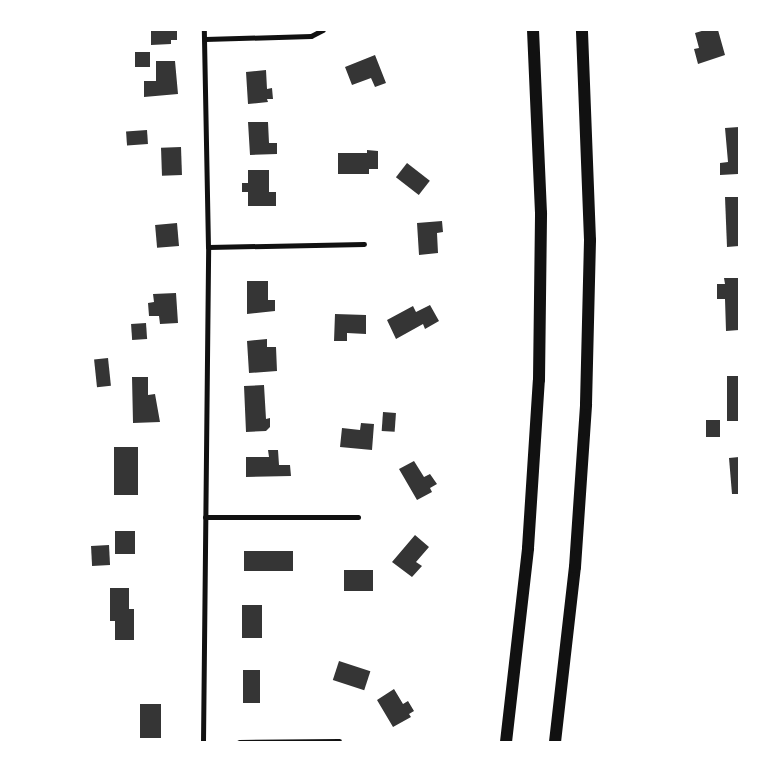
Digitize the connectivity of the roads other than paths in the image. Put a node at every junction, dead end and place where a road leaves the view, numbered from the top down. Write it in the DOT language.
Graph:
graph roads {
  1 [pos="204,30"];
  2 [pos="323,30"];
  3 [pos="533,30"];
  4 [pos="582,30"];
  5 [pos="204,39"];
  6 [pos="364,244"];
  7 [pos="208,247"];
  8 [pos="205,517"];
  9 [pos="358,517"];
  10 [pos="339,741"];
  11 [pos="203,742"];
  12 [pos="239,742"];
  13 [pos="506,742"];
  14 [pos="555,742"];
  1 -- 5 [label="street"];
  2 -- 5 [label="street"];
  3 -- 13 [label="highway"];
  4 -- 14 [label="highway"];
  5 -- 7 [label="street"];
  6 -- 7 [label="street"];
  7 -- 8 [label="street"];
  8 -- 9 [label="street"];
  8 -- 11 [label="street"];
  10 -- 12 [label="street"];
}
